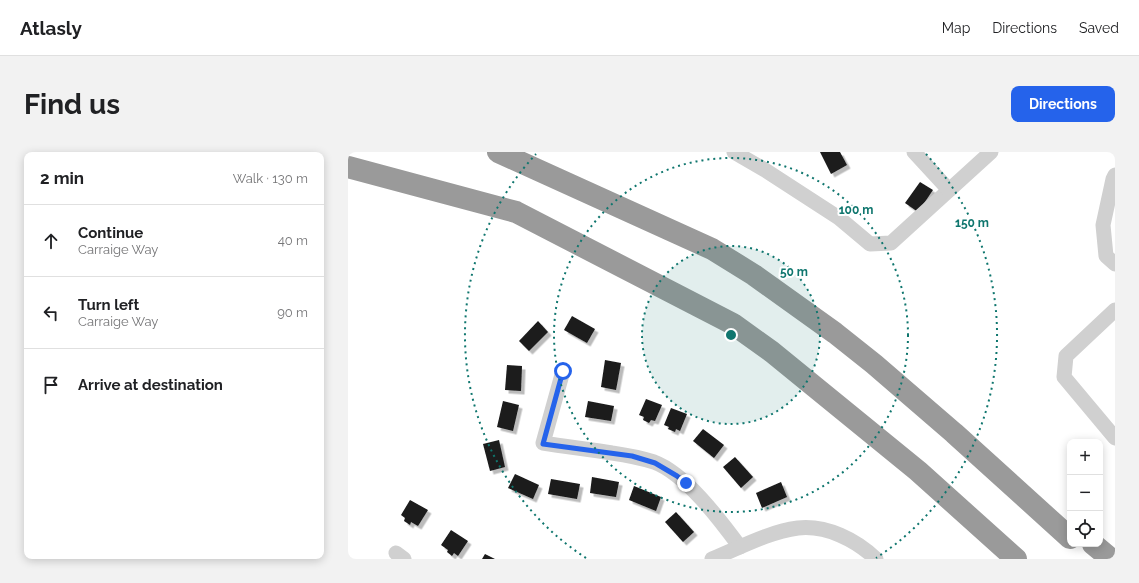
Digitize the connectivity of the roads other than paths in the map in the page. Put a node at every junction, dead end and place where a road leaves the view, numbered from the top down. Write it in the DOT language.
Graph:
graph roads {
  1 [pos="498,152"];
  2 [pos="734,152"];
  3 [pos="914,152"];
  4 [pos="991,152"];
  5 [pos="348,167"];
  6 [pos="1115,175"];
  7 [pos="949,190"];
  8 [pos="1115,264"];
  9 [pos="1115,310"];
  10 [pos="563,371"];
  11 [pos="954,432"];
  12 [pos="1115,438"];
  13 [pos="926,478"];
  14 [pos="1067,521"];
  15 [pos="1067,535"];
  16 [pos="740,547"];
  17 [pos="1079,547"];
  18 [pos="1097,547"];
  19 [pos="712,559"];
  20 [pos="876,559"];
  21 [pos="1004,559"];
  22 [pos="1016,559"];
  23 [pos="1093,559"];
  24 [pos="1111,559"];
  1 -- 11 [label="highway"];
  2 -- 7 [label="street"];
  3 -- 7 [label="street"];
  4 -- 7 [label="street"];
  5 -- 13 [label="highway"];
  6 -- 8 [label="street"];
  9 -- 12 [label="street"];
  10 -- 16 [label="street"];
  11 -- 14 [label="highway"];
  11 -- 15 [label="highway"];
  13 -- 21 [label="highway"];
  13 -- 22 [label="highway"];
  16 -- 19 [label="street"];
  16 -- 20 [label="street"];
  17 -- 23 [label="highway"];
  18 -- 24 [label="highway"];
}
